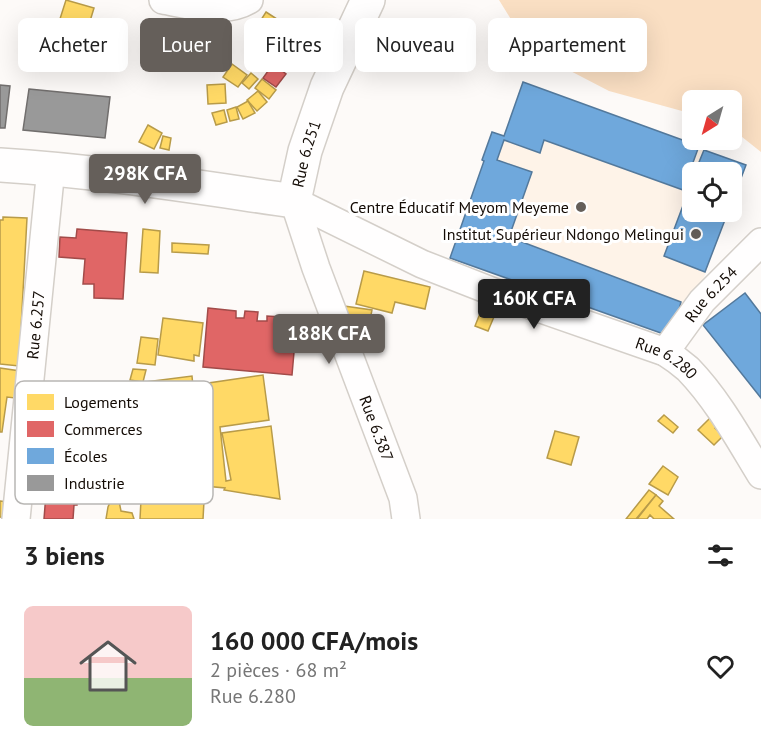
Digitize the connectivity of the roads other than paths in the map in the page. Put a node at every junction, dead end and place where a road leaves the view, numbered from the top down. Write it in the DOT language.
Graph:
graph roads {
  1 [pos="163,0"];
  2 [pos="249,0"];
  3 [pos="368,0"];
  4 [pos="0,165"];
  5 [pos="51,168"];
  6 [pos="294,201"];
  7 [pos="761,242"];
  8 [pos="665,352"];
  9 [pos="30,381"];
  10 [pos="761,475"];
  11 [pos="17,504"];
  12 [pos="16,519"];
  13 [pos="406,519"];
  1 -- 2 [label="street"];
  3 -- 6 [label="main road, Rue 6.251"];
  4 -- 5 [label="main road, Rue 6.251"];
  5 -- 6 [label="main road, Rue 6.251"];
  5 -- 9 [label="street, Rue 6.257"];
  6 -- 8 [label="street, Rue 6.280"];
  6 -- 13 [label="street, Rue 6.387"];
  7 -- 8 [label="street, Rue 6.254"];
  8 -- 10 [label="street, Rue 6.280"];
  11 -- 12 [label="street, Rue 6.257"];
}
